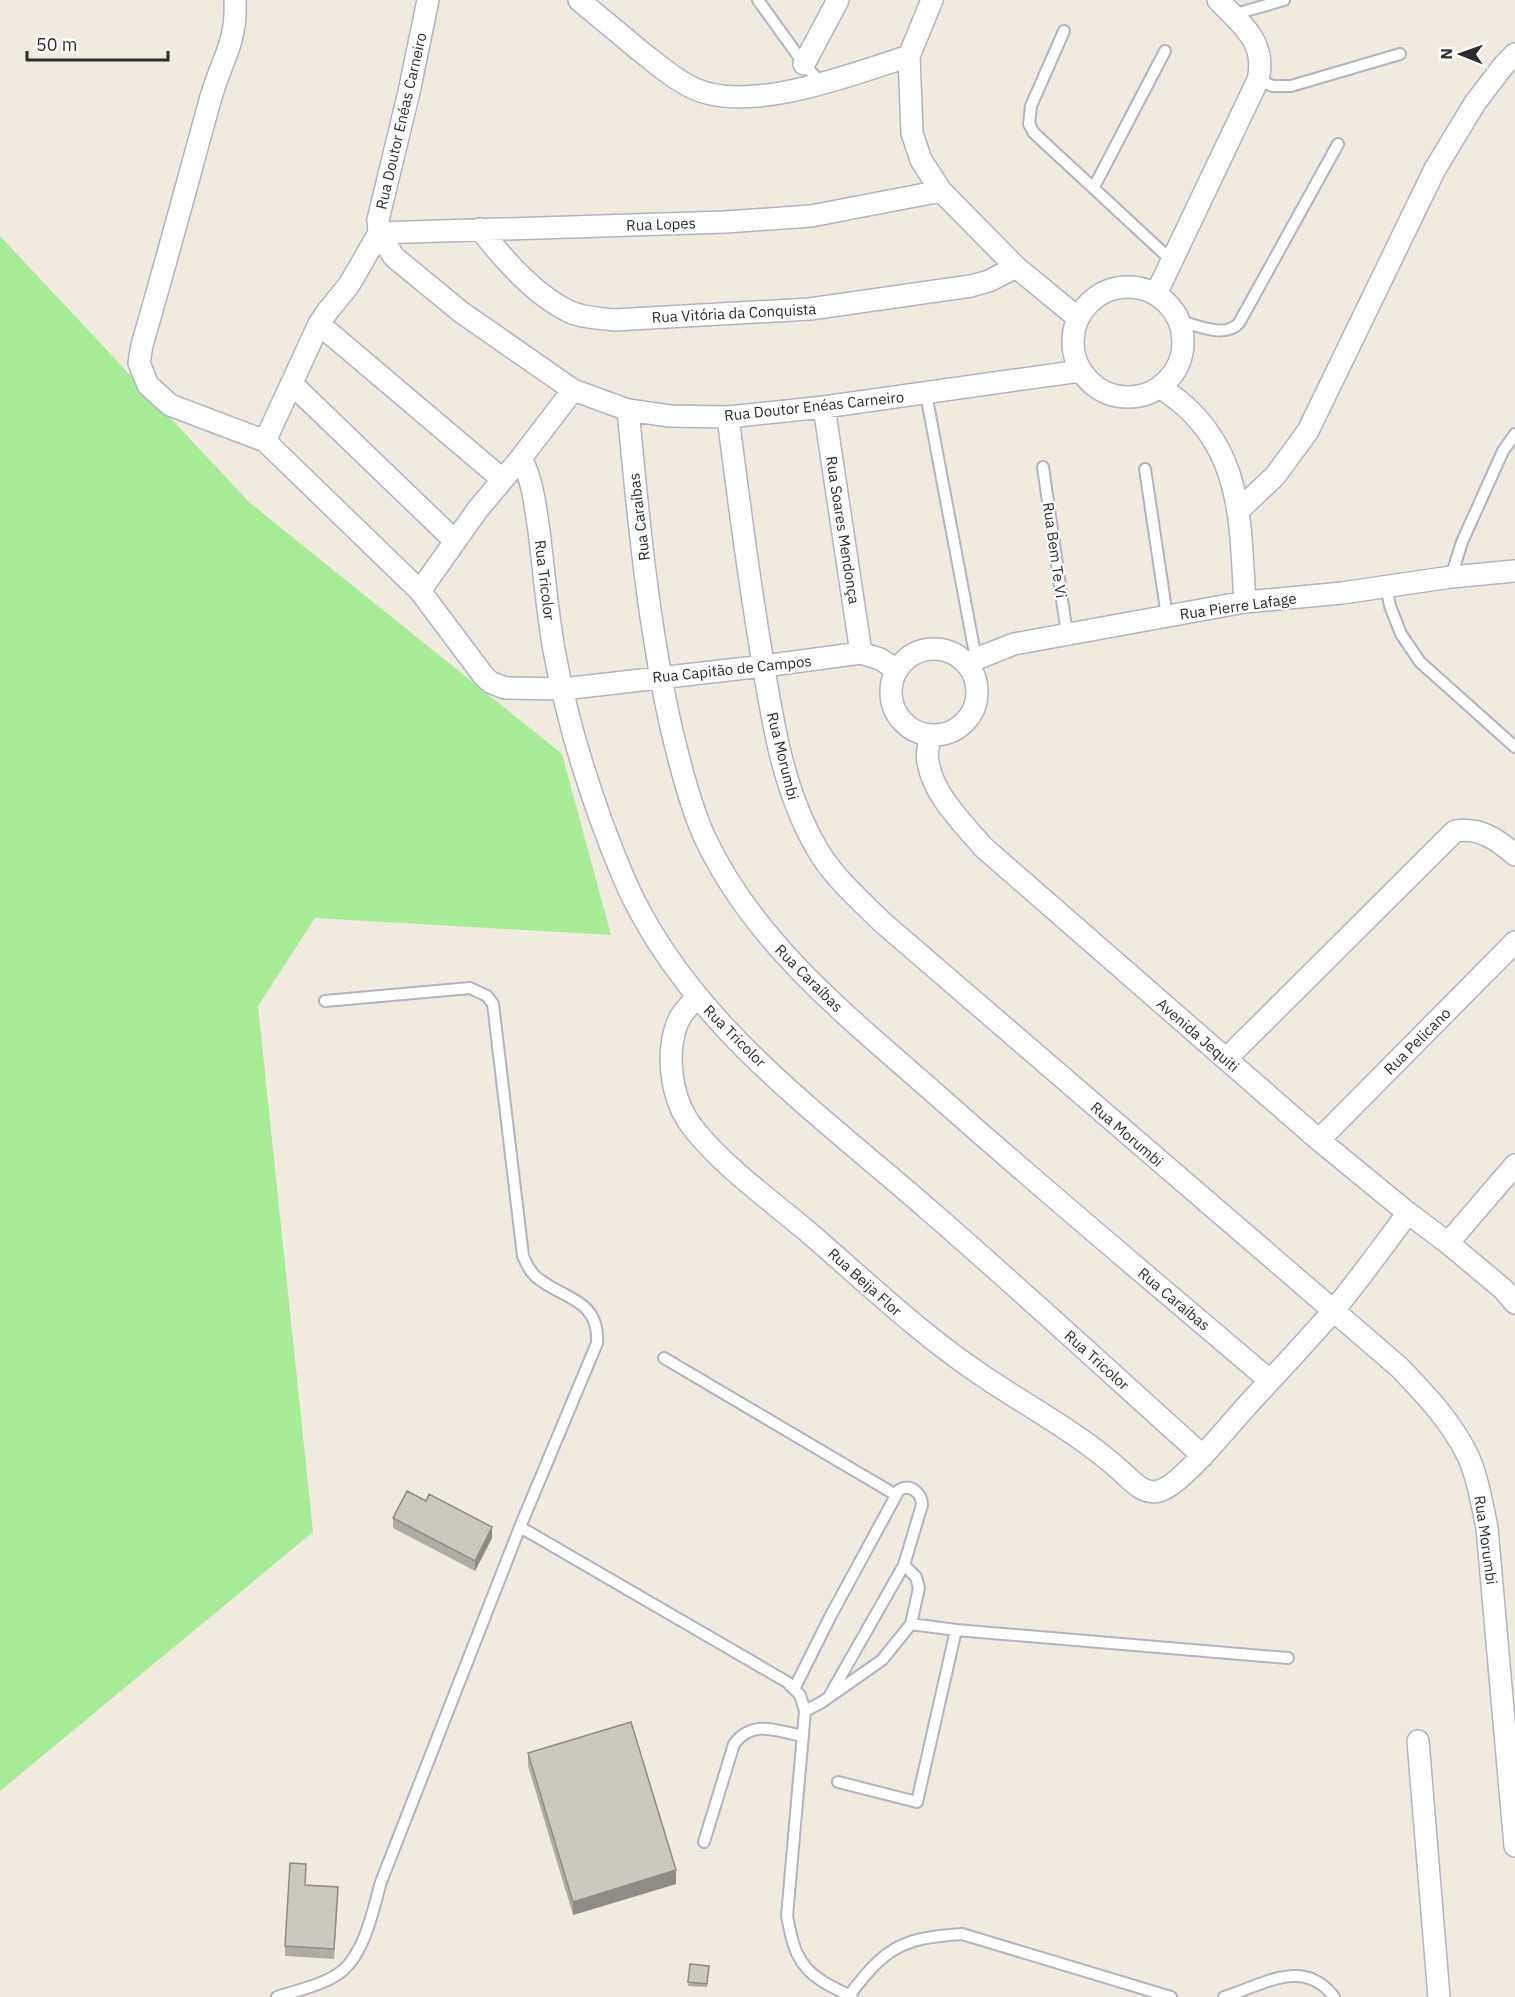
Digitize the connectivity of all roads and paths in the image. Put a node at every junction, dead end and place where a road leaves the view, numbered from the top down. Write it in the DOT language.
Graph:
graph roads {
  1 [pos="235,0"];
  2 [pos="428,0"];
  3 [pos="579,0"];
  4 [pos="758,0"];
  5 [pos="838,0"];
  6 [pos="932,0"];
  7 [pos="1284,0"];
  8 [pos="1225,8"];
  9 [pos="1064,31"];
  10 [pos="1165,51"];
  11 [pos="1400,54"];
  12 [pos="1515,54"];
  13 [pos="909,56"];
  14 [pos="804,64"];
  15 [pos="1258,80"];
  16 [pos="822,84"];
  17 [pos="1338,144"];
  18 [pos="1094,187"];
  19 [pos="941,191"];
  20 [pos="480,229"];
  21 [pos="379,233"];
  22 [pos="1171,260"];
  23 [pos="1016,267"];
  24 [pos="1156,294"];
  25 [pos="1078,318"];
  26 [pos="1179,321"];
  27 [pos="320,324"];
  28 [pos="1080,371"];
  29 [pos="292,384"];
  30 [pos="1161,387"];
  31 [pos="573,390"];
  32 [pos="926,394"];
  33 [pos="824,407"];
  34 [pos="628,410"];
  35 [pos="728,417"];
  36 [pos="1515,434"];
  37 [pos="265,441"];
  38 [pos="521,458"];
  39 [pos="1043,467"];
  40 [pos="1145,469"];
  41 [pos="502,479"];
  42 [pos="1239,510"];
  43 [pos="455,541"];
  44 [pos="1515,571"];
  45 [pos="1451,577"];
  46 [pos="1386,586"];
  47 [pos="420,591"];
  48 [pos="1245,602"];
  49 [pos="1167,616"];
  50 [pos="1067,634"];
  51 [pos="861,653"];
  52 [pos="973,663"];
  53 [pos="764,666"];
  54 [pos="897,670"];
  55 [pos="660,677"];
  56 [pos="563,688"];
  57 [pos="930,735"];
  58 [pos="1515,747"];
  59 [pos="1515,855"];
  60 [pos="1515,942"];
  61 [pos="697,997"];
  62 [pos="325,1001"];
  63 [pos="1226,1059"];
  64 [pos="1319,1140"];
  65 [pos="1515,1165"];
  66 [pos="1408,1213"];
  67 [pos="1448,1243"];
  68 [pos="1515,1303"];
  69 [pos="1333,1311"];
  70 [pos="664,1358"];
  71 [pos="1269,1380"];
  72 [pos="1203,1456"];
  73 [pos="896,1495"];
  74 [pos="520,1527"];
  75 [pos="904,1565"];
  76 [pos="911,1624"];
  77 [pos="956,1630"];
  78 [pos="1288,1658"];
  79 [pos="794,1689"];
  80 [pos="829,1697"];
  81 [pos="805,1711"];
  82 [pos="803,1736"];
  83 [pos="1418,1741"];
  84 [pos="838,1782"];
  85 [pos="704,1842"];
  86 [pos="1515,1846"];
  87 [pos="850,1996"];
  88 [pos="277,1997"];
  89 [pos="1171,1997"];
  90 [pos="1224,1997"];
  91 [pos="1334,1997"];
  92 [pos="1439,1997"];
  1 -- 37 [label="street"];
  2 -- 21 [label="street, Rua Doutor Enéas Carneiro"];
  3 -- 16 [label="street"];
  4 -- 14 [label="lane"];
  5 -- 14 [label="street"];
  6 -- 13 [label="street"];
  7 -- 8 [label="lane"];
  8 -- 15 [label="street"];
  9 -- 18 [label="lane"];
  10 -- 18 [label="lane"];
  11 -- 15 [label="lane"];
  12 -- 42 [label="street"];
  13 -- 16 [label="street"];
  13 -- 19 [label="street"];
  14 -- 16 [label="lane"];
  15 -- 22 [label="street"];
  17 -- 26 [label="lane"];
  18 -- 22 [label="lane"];
  19 -- 20 [label="street, Rua Lopes"];
  19 -- 23 [label="street"];
  20 -- 21 [label="street, Rua Lopes"];
  20 -- 23 [label="street, Rua Vitória da Conquista"];
  21 -- 27 [label="street"];
  21 -- 31 [label="street, Rua Doutor Enéas Carneiro"];
  22 -- 24 [label="street"];
  23 -- 25 [label="street"];
  24 -- 25 [label="street"];
  24 -- 26 [label="street"];
  25 -- 28 [label="street"];
  26 -- 30 [label="street"];
  27 -- 29 [label="street"];
  27 -- 41 [label="street"];
  28 -- 30 [label="street"];
  28 -- 32 [label="street, Rua Doutor Enéas Carneiro"];
  29 -- 37 [label="street"];
  29 -- 43 [label="street"];
  30 -- 42 [label="street"];
  31 -- 34 [label="street, Rua Doutor Enéas Carneiro"];
  31 -- 38 [label="street"];
  32 -- 33 [label="street, Rua Doutor Enéas Carneiro"];
  32 -- 52 [label="lane"];
  33 -- 35 [label="street, Rua Doutor Enéas Carneiro"];
  33 -- 51 [label="street, Rua Soares Mendonça"];
  34 -- 35 [label="street, Rua Doutor Enéas Carneiro"];
  34 -- 55 [label="street, Rua Caraíbas"];
  35 -- 53 [label="street, Rua Morumbi"];
  36 -- 45 [label="lane"];
  37 -- 47 [label="street, Rua Capitão de Campos"];
  38 -- 41 [label="street"];
  38 -- 56 [label="street, Rua Tricolor"];
  39 -- 50 [label="lane, Rua Bem Te Vi"];
  40 -- 49 [label="lane"];
  41 -- 43 [label="street"];
  42 -- 48 [label="street"];
  43 -- 47 [label="street"];
  44 -- 45 [label="street, Rua Pierre Lafage"];
  45 -- 46 [label="street, Rua Pierre Lafage"];
  46 -- 48 [label="street, Rua Pierre Lafage"];
  46 -- 58 [label="lane"];
  47 -- 56 [label="street, Rua Capitão de Campos"];
  48 -- 49 [label="street, Rua Pierre Lafage"];
  49 -- 50 [label="street, Rua Pierre Lafage"];
  50 -- 52 [label="street, Rua Pierre Lafage"];
  51 -- 53 [label="street, Rua Capitão de Campos"];
  51 -- 54 [label="street"];
  52 -- 54 [label="street"];
  52 -- 57 [label="street"];
  53 -- 55 [label="street, Rua Capitão de Campos"];
  53 -- 69 [label="street, Rua Morumbi"];
  54 -- 57 [label="street"];
  55 -- 56 [label="street, Rua Capitão de Campos"];
  55 -- 71 [label="street, Rua Caraíbas"];
  56 -- 61 [label="street, Rua Tricolor"];
  57 -- 63 [label="street, Avenida Jequiti"];
  59 -- 63 [label="street"];
  60 -- 64 [label="street, Rua Pelicano"];
  61 -- 72 [label="street, Rua Tricolor"];
  61 -- 72 [label="street, Rua Beija Flor"];
  62 -- 74 [label="lane"];
  63 -- 64 [label="street, Avenida Jequiti"];
  64 -- 66 [label="street, Avenida Jequiti"];
  65 -- 67 [label="street"];
  66 -- 67 [label="street, Avenida Jequiti"];
  66 -- 69 [label="street"];
  67 -- 68 [label="street, Avenida Jequiti"];
  69 -- 71 [label="street"];
  69 -- 86 [label="street, Rua Morumbi"];
  70 -- 73 [label="lane"];
  71 -- 72 [label="street"];
  73 -- 75 [label="lane"];
  73 -- 79 [label="lane"];
  74 -- 79 [label="lane"];
  74 -- 88 [label="lane"];
  75 -- 76 [label="lane"];
  75 -- 80 [label="lane"];
  76 -- 77 [label="lane"];
  76 -- 80 [label="lane"];
  77 -- 78 [label="lane"];
  77 -- 84 [label="lane"];
  79 -- 81 [label="lane"];
  80 -- 81 [label="lane"];
  81 -- 82 [label="lane"];
  82 -- 85 [label="lane"];
  82 -- 87 [label="lane"];
  83 -- 92 [label="street"];
  87 -- 89 [label="lane"];
  90 -- 91 [label="lane"];
}
